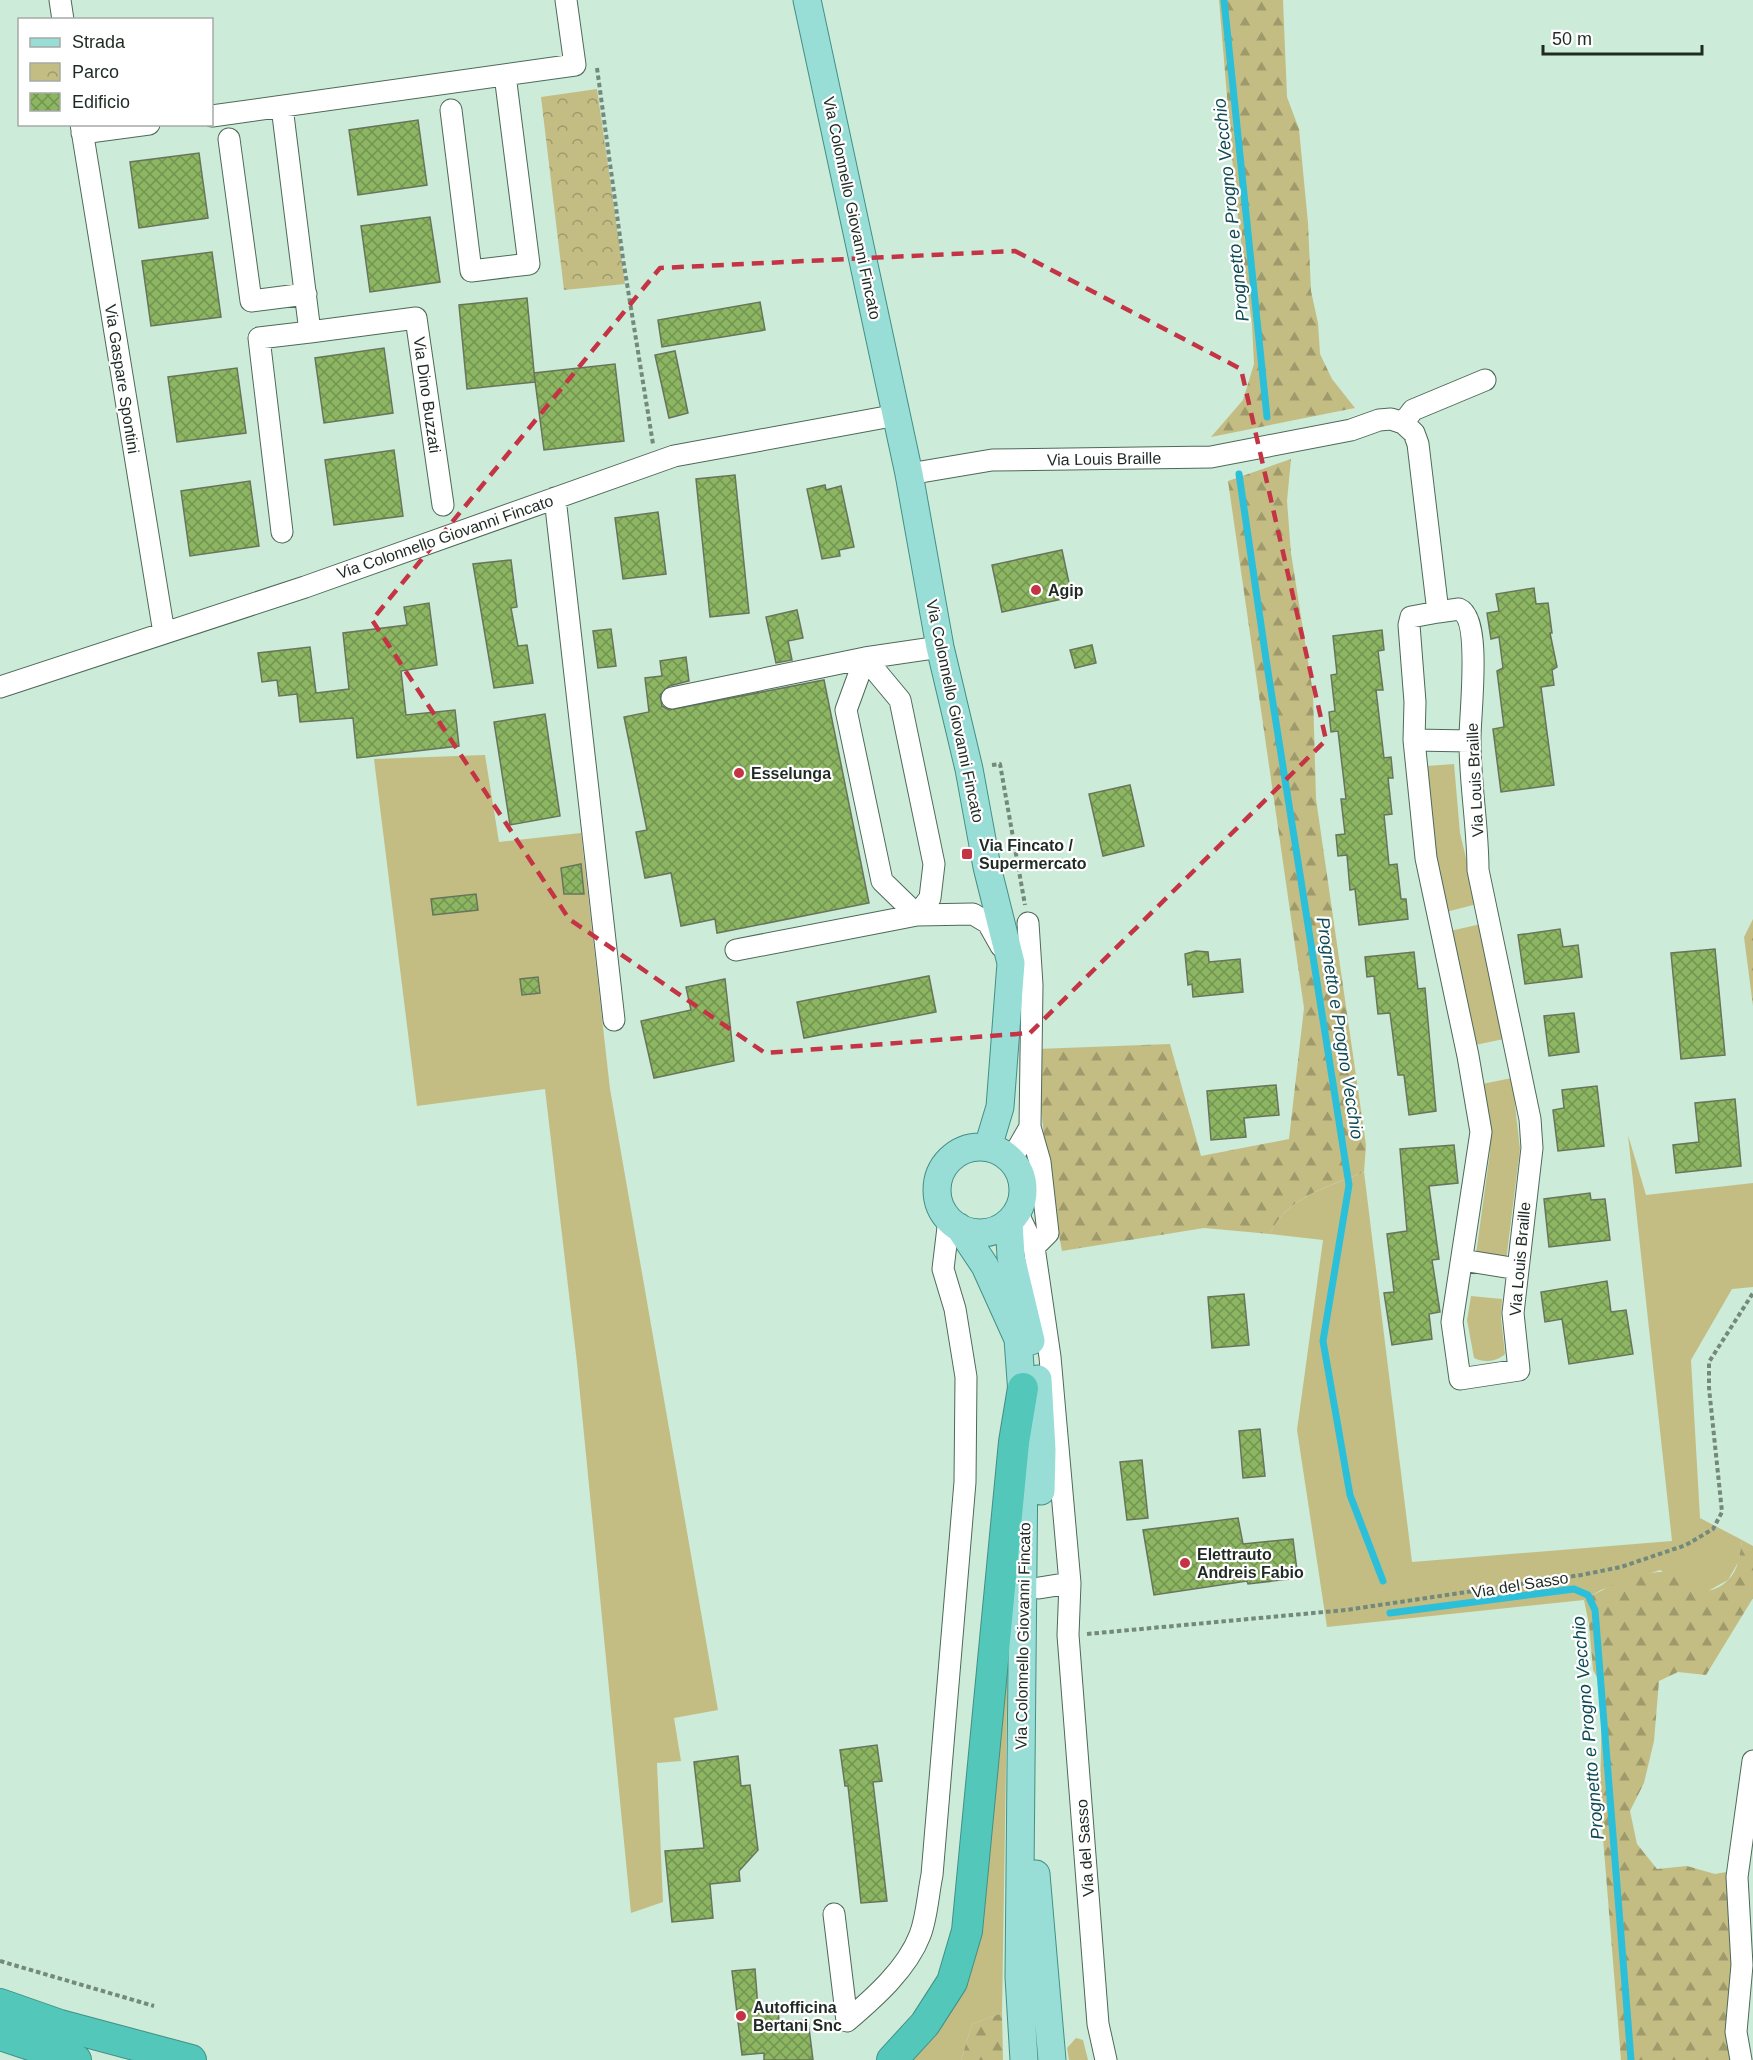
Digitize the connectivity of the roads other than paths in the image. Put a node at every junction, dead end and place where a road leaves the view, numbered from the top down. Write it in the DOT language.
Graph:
graph roads {
  1 [pos="60,0"];
  2 [pos="566,0"];
  3 [pos="807,0"];
  4 [pos="63,18"];
  5 [pos="505,75"];
  6 [pos="282,107"];
  7 [pos="451,110"];
  8 [pos="213,116"];
  9 [pos="122,126"];
  10 [pos="81,129"];
  11 [pos="229,139"];
  12 [pos="306,294"];
  13 [pos="310,332"];
  14 [pos="1485,380"];
  15 [pos="897,415"];
  16 [pos="1403,423"];
  17 [pos="909,474"];
  18 [pos="555,498"];
  19 [pos="443,506"];
  20 [pos="282,532"];
  21 [pos="1438,612"];
  22 [pos="164,633"];
  23 [pos="940,647"];
  24 [pos="865,658"];
  25 [pos="0,687"];
  26 [pos="672,698"];
  27 [pos="1414,740"];
  28 [pos="1470,741"];
  29 [pos="917,915"];
  30 [pos="1028,923"];
  31 [pos="736,950"];
  32 [pos="1011,963"];
  33 [pos="614,1020"];
  34 [pos="1030,1127"];
  35 [pos="1000,1154"];
  36 [pos="1013,1217"];
  37 [pos="954,1223"];
  38 [pos="1034,1247"];
  39 [pos="1462,1260"];
  40 [pos="1518,1269"];
  41 [pos="1023,1388"];
  42 [pos="1070,1583"];
  43 [pos="1040,1588"];
  44 [pos="1753,1761"];
  45 [pos="834,1914"];
  46 [pos="0,2004"];
  47 [pos="0,2035"];
  48 [pos="76,2060"];
  49 [pos="191,2060"];
  50 [pos="892,2060"];
  51 [pos="1024,2060"];
  52 [pos="1052,2060"];
  53 [pos="1106,2060"];
  54 [pos="1741,2060"];
  1 -- 4 [label="street"];
  2 -- 5 [label="street"];
  3 -- 15 [label="main road, Via Colonnello Giovanni Fincato"];
  5 -- 6 [label="street"];
  5 -- 7 [label="street"];
  6 -- 8 [label="street"];
  6 -- 12 [label="street"];
  9 -- 10 [label="street"];
  10 -- 22 [label="street, Via Gaspare Spontini"];
  11 -- 12 [label="street"];
  12 -- 13 [label="street"];
  13 -- 19 [label="street, Via Dino Buzzati"];
  13 -- 20 [label="street, Via Dino Buzzati"];
  14 -- 16 [label="street"];
  15 -- 17 [label="main road, Via Colonnello Giovanni Fincato"];
  15 -- 18 [label="street, Via Colonnello Giovanni Fincato"];
  16 -- 17 [label="street, Via Louis Braille"];
  16 -- 21 [label="street"];
  17 -- 23 [label="main road, Via Colonnello Giovanni Fincato"];
  18 -- 22 [label="street, Via Colonnello Giovanni Fincato"];
  18 -- 33 [label="street"];
  21 -- 27 [label="street, Via Louis Braille"];
  21 -- 28 [label="street, Via Louis Braille"];
  22 -- 25 [label="street, Via Colonnello Giovanni Fincato"];
  23 -- 24 [label="street"];
  23 -- 32 [label="main road, Via Colonnello Giovanni Fincato"];
  24 -- 26 [label="street"];
  24 -- 29 [label="street"];
  24 -- 29 [label="street"];
  27 -- 28 [label="street"];
  27 -- 39 [label="street, Via Louis Braille"];
  28 -- 40 [label="street, Via Louis Braille"];
  29 -- 31 [label="street"];
  29 -- 32 [label="street"];
  30 -- 34 [label="street"];
  32 -- 35 [label="main road, Via Colonnello Giovanni Fincato"];
  34 -- 35 [label="street"];
  34 -- 38 [label="street"];
  35 -- 36 [label="main road, Via Colonnello Giovanni Fincato"];
  35 -- 37 [label="main road, Via Colonnello Giovanni Fincato"];
  36 -- 37 [label="main road"];
  36 -- 38 [label="street, Via del Sasso"];
  36 -- 43 [label="main road, Via Colonnello Giovanni Fincato"];
  37 -- 41 [label="main road, Via Colonnello Giovanni Fincato"];
  37 -- 45 [label="street"];
  38 -- 42 [label="street, Via del Sasso"];
  39 -- 40 [label="street"];
  39 -- 40 [label="street, Via Louis Braille"];
  41 -- 50 [label="highway"];
  41 -- 51 [label="main road, Via Colonnello Giovanni Fincato"];
  42 -- 43 [label="street"];
  42 -- 53 [label="street, Via del Sasso"];
  43 -- 52 [label="main road, Via Colonnello Giovanni Fincato"];
  44 -- 54 [label="street"];
  46 -- 49 [label="highway"];
  47 -- 48 [label="highway"];
}
